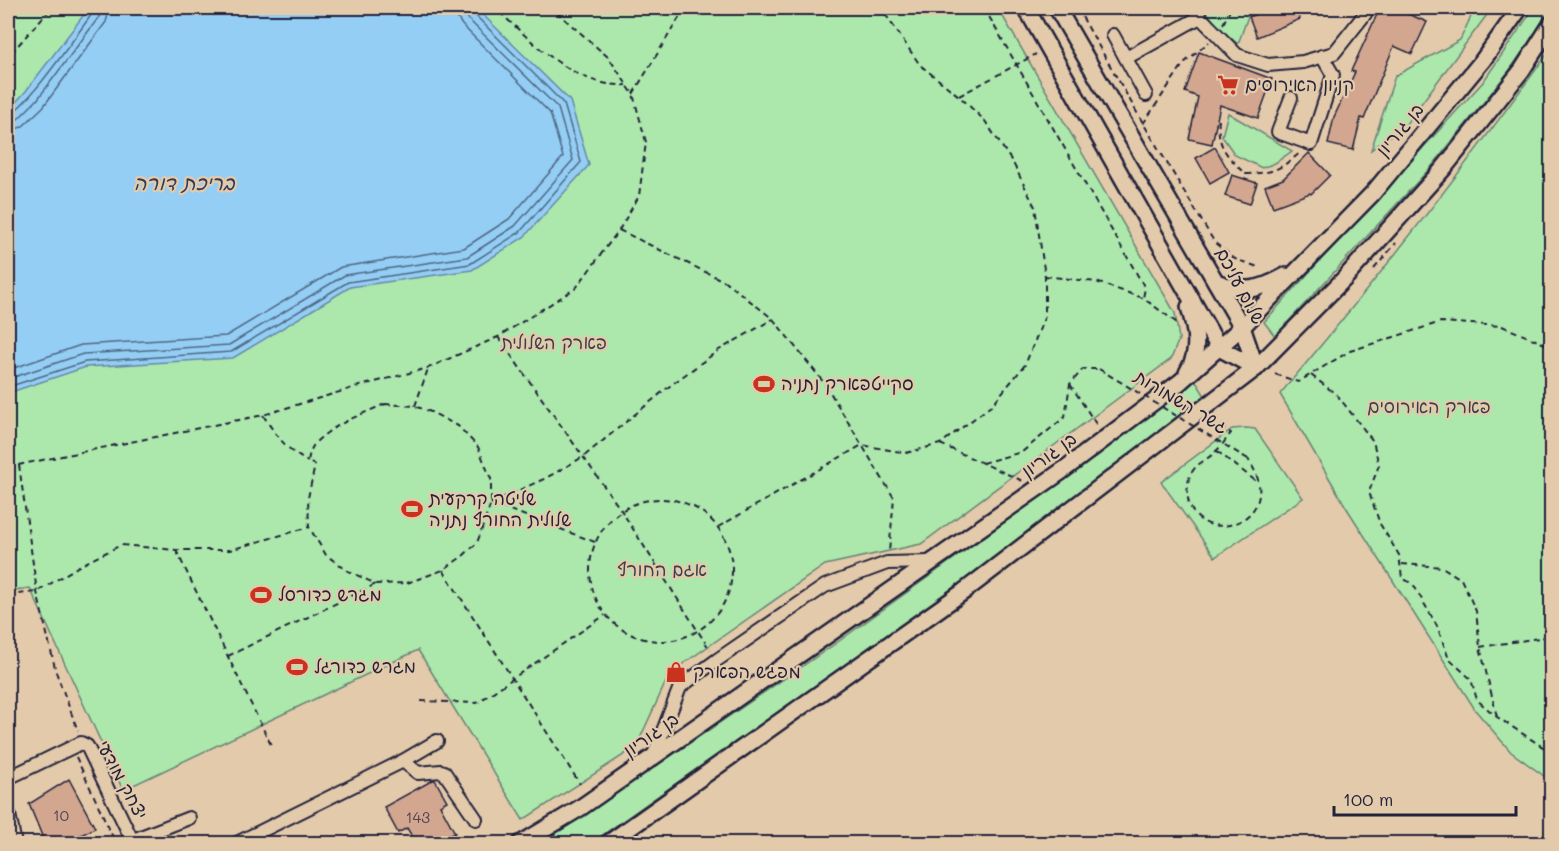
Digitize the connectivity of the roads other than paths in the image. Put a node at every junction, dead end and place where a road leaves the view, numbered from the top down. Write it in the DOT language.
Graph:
graph roads {
  1 [pos="1026,8"];
  2 [pos="1057,8"];
  3 [pos="1367,8"];
  4 [pos="1520,8"];
  5 [pos="1197,12"];
  6 [pos="1551,23"];
  7 [pos="1113,35"];
  8 [pos="1322,56"];
  9 [pos="1126,58"];
  10 [pos="1146,95"];
  11 [pos="1291,98"];
  12 [pos="1296,271"];
  13 [pos="1181,281"];
  14 [pos="1216,282"];
  15 [pos="1242,327"];
  16 [pos="1219,348"];
  17 [pos="1256,368"];
  18 [pos="1180,382"];
  19 [pos="930,562"];
  20 [pos="437,741"];
  21 [pos="653,757"];
  22 [pos="404,761"];
  23 [pos="8,778"];
  24 [pos="8,809"];
  25 [pos="189,818"];
  26 [pos="477,819"];
  27 [pos="133,842"];
  28 [pos="15,843"];
  29 [pos="235,843"];
  30 [pos="520,843"];
  31 [pos="607,843"];
  1 -- 13 [label="main road"];
  2 -- 14 [label="main road, שלום עליכם"];
  3 -- 8 [label="street"];
  4 -- 12 [label="main road, בן גוריון"];
  5 -- 8 [label="street"];
  5 -- 9 [label="street"];
  6 -- 17 [label="main road"];
  7 -- 9 [label="street"];
  8 -- 11 [label="street"];
  9 -- 10 [label="street"];
  12 -- 14 [label="main road"];
  12 -- 15 [label="main road, בן גוריון"];
  13 -- 16 [label="main road"];
  13 -- 18 [label="main road"];
  14 -- 15 [label="main road, שלום עליכם"];
  15 -- 16 [label="main road, בן גוריון"];
  15 -- 17 [label="main road, שלום עליכם"];
  16 -- 17 [label="main road"];
  16 -- 18 [label="main road, בן גוריון"];
  17 -- 31 [label="main road"];
  18 -- 19 [label="main road, בן גוריון"];
  19 -- 21 [label="main road, בן גוריון"];
  19 -- 21 [label="street"];
  20 -- 22 [label="street"];
  21 -- 30 [label="main road, בן גוריון"];
  22 -- 26 [label="street"];
  22 -- 29 [label="street"];
  23 -- 27 [label="street, יצחק מודעי"];
  24 -- 28 [label="street"];
  25 -- 27 [label="street"];
}
